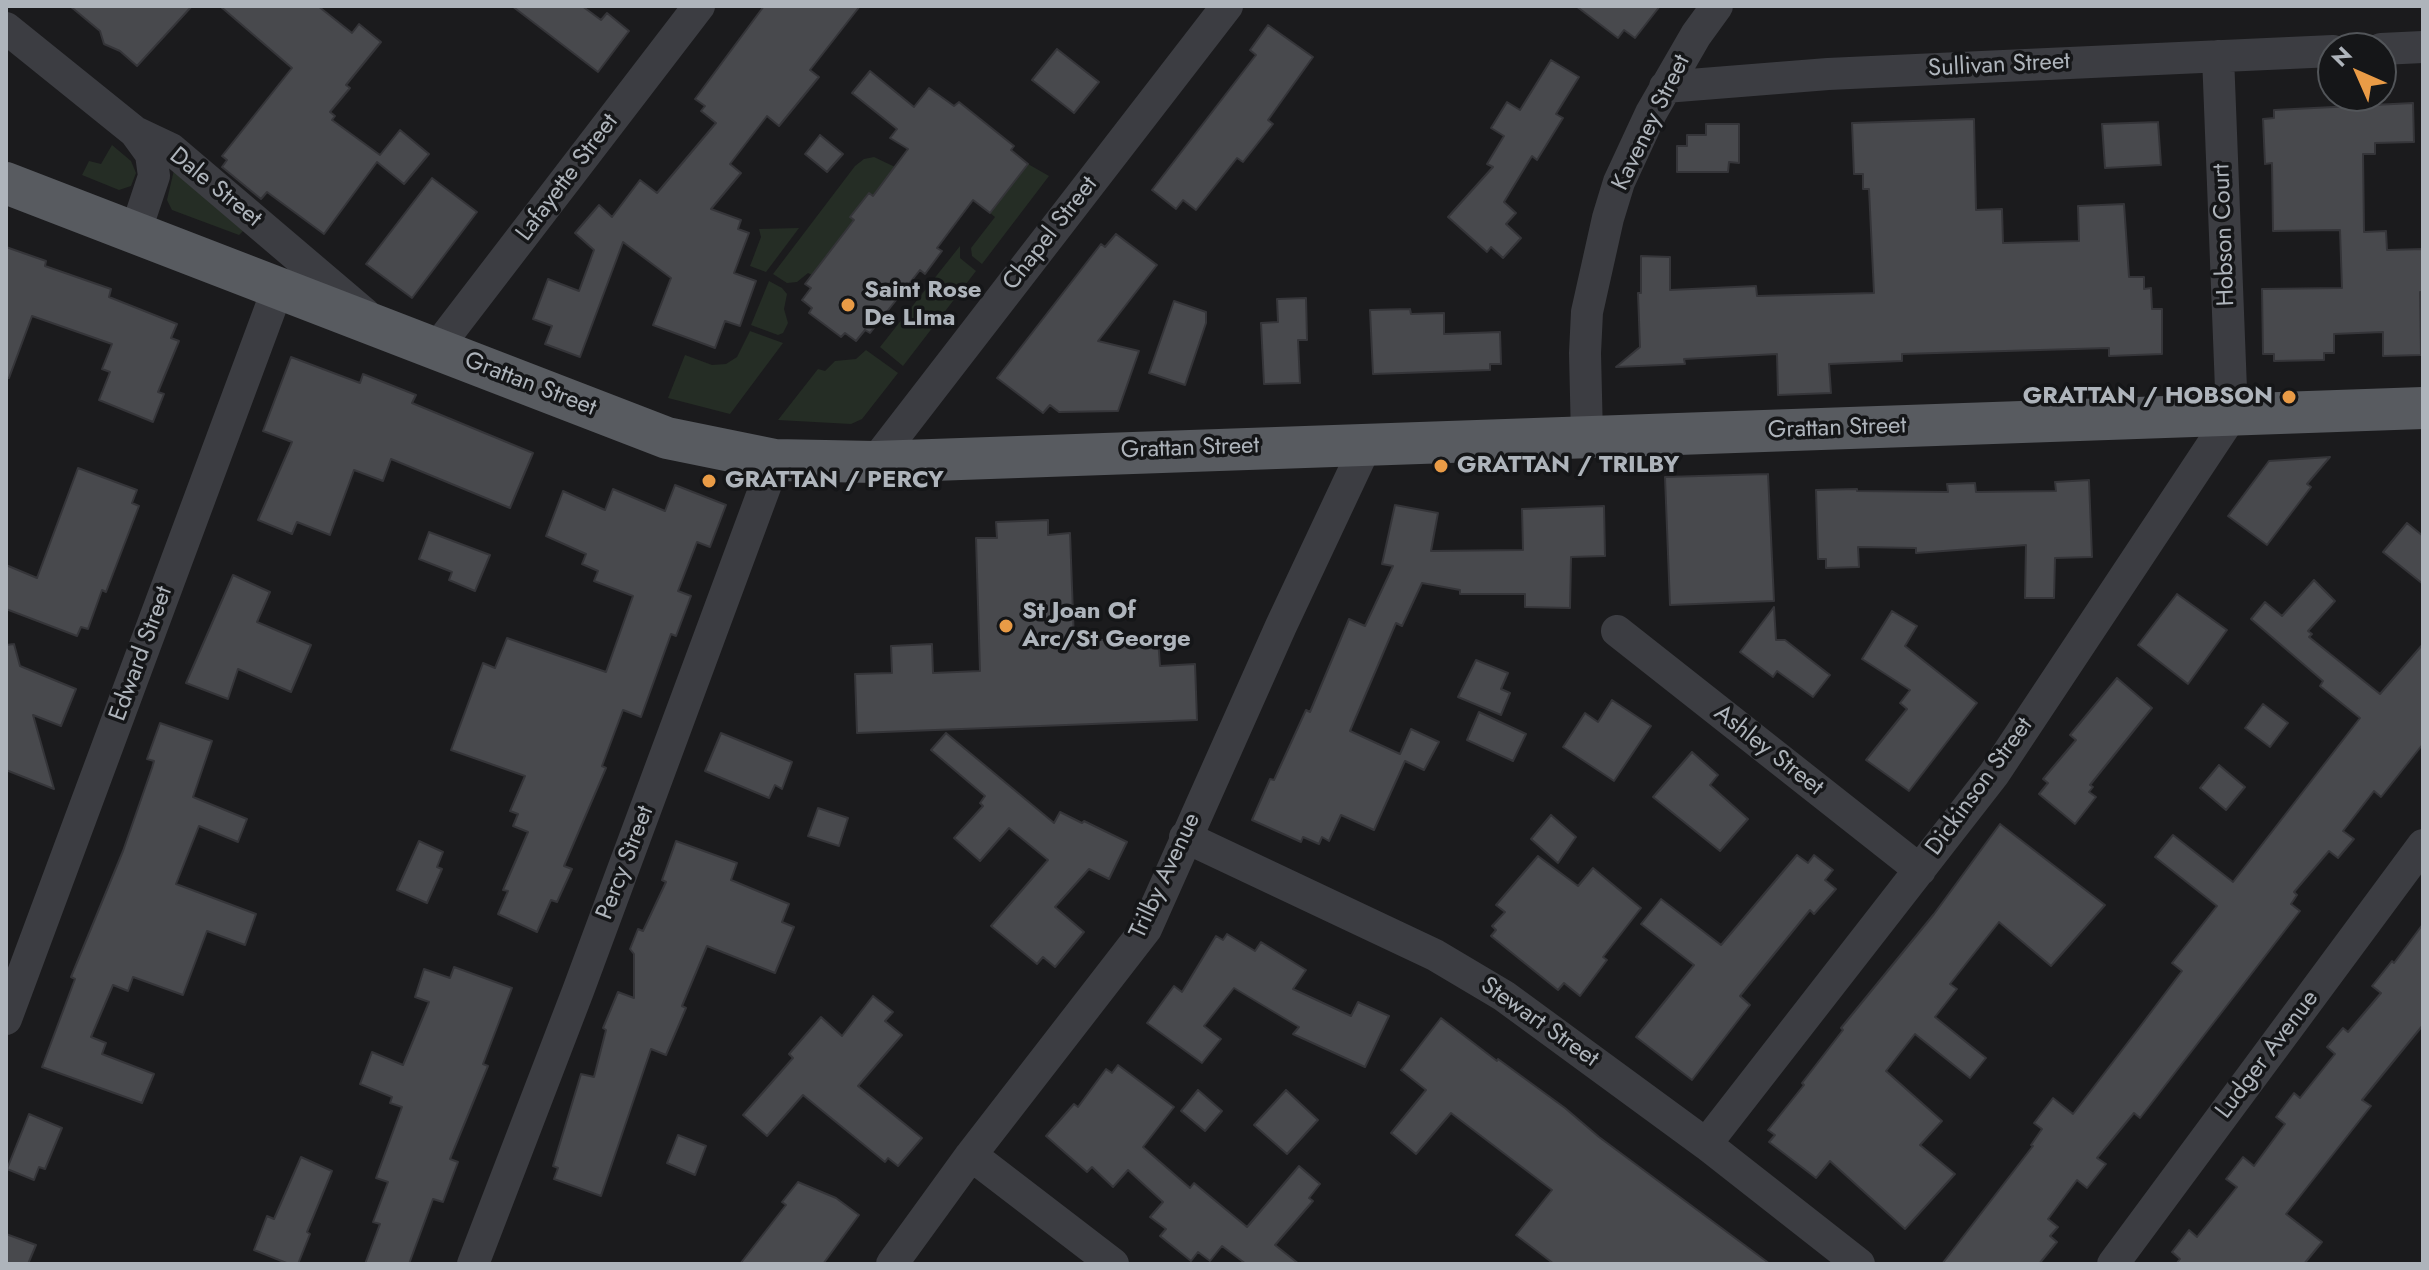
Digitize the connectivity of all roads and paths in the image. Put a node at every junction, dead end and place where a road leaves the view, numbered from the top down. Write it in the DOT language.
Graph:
graph roads {
  1 [pos="699,6"];
  2 [pos="1227,6"];
  3 [pos="1717,6"];
  4 [pos="6,28"];
  5 [pos="2423,47"];
  6 [pos="2397,48"];
  7 [pos="2317,52"];
  8 [pos="2218,56"];
  9 [pos="1665,87"];
  10 [pos="135,132"];
  11 [pos="6,183"];
  12 [pos="135,233"];
  13 [pos="278,288"];
  14 [pos="381,328"];
  15 [pos="436,349"];
  16 [pos="2423,408"];
  17 [pos="2232,415"];
  18 [pos="1587,437"];
  19 [pos="1367,443"];
  20 [pos="775,460"];
  21 [pos="875,462"];
  22 [pos="1617,631"];
  23 [pos="1185,837"];
  24 [pos="2423,845"];
  25 [pos="1920,870"];
  26 [pos="6,1019"];
  27 [pos="1706,1144"];
  28 [pos="971,1155"];
  29 [pos="473,1264"];
  30 [pos="892,1264"];
  31 [pos="1113,1264"];
  32 [pos="1859,1264"];
  33 [pos="2113,1264"];
  1 -- 15 [label="street, Lafayette Street"];
  2 -- 21 [label="street, Chapel Street"];
  3 -- 9 [label="street, Kaveney Street"];
  4 -- 10 [label="street, Dale Street"];
  5 -- 6 [label="street"];
  7 -- 8 [label="street, Sullivan Street"];
  8 -- 9 [label="street, Sullivan Street"];
  8 -- 17 [label="street, Hobson Court"];
  9 -- 18 [label="street, Kaveney Street"];
  10 -- 12 [label="street"];
  10 -- 14 [label="street, Dale Street"];
  11 -- 12 [label="main road, Grattan Street"];
  12 -- 13 [label="main road, Grattan Street"];
  13 -- 14 [label="main road, Grattan Street"];
  13 -- 26 [label="street, Edward Street"];
  14 -- 15 [label="main road, Grattan Street"];
  15 -- 20 [label="main road, Grattan Street"];
  16 -- 17 [label="main road, Grattan Street"];
  17 -- 18 [label="main road, Grattan Street"];
  17 -- 25 [label="street, Dickinson Street"];
  18 -- 19 [label="main road, Grattan Street"];
  19 -- 21 [label="main road, Grattan Street"];
  19 -- 23 [label="street, Trilby Avenue"];
  20 -- 21 [label="main road, Grattan Street"];
  20 -- 29 [label="street, Percy Street"];
  22 -- 25 [label="street, Ashley Street"];
  23 -- 27 [label="street, Stewart Street"];
  23 -- 28 [label="street, Trilby Avenue"];
  24 -- 33 [label="street, Ludger Avenue"];
  25 -- 27 [label="street, Dickinson Street"];
  27 -- 32 [label="street, Stewart Street"];
  28 -- 30 [label="street, Trilby Avenue"];
  28 -- 31 [label="street"];
}
